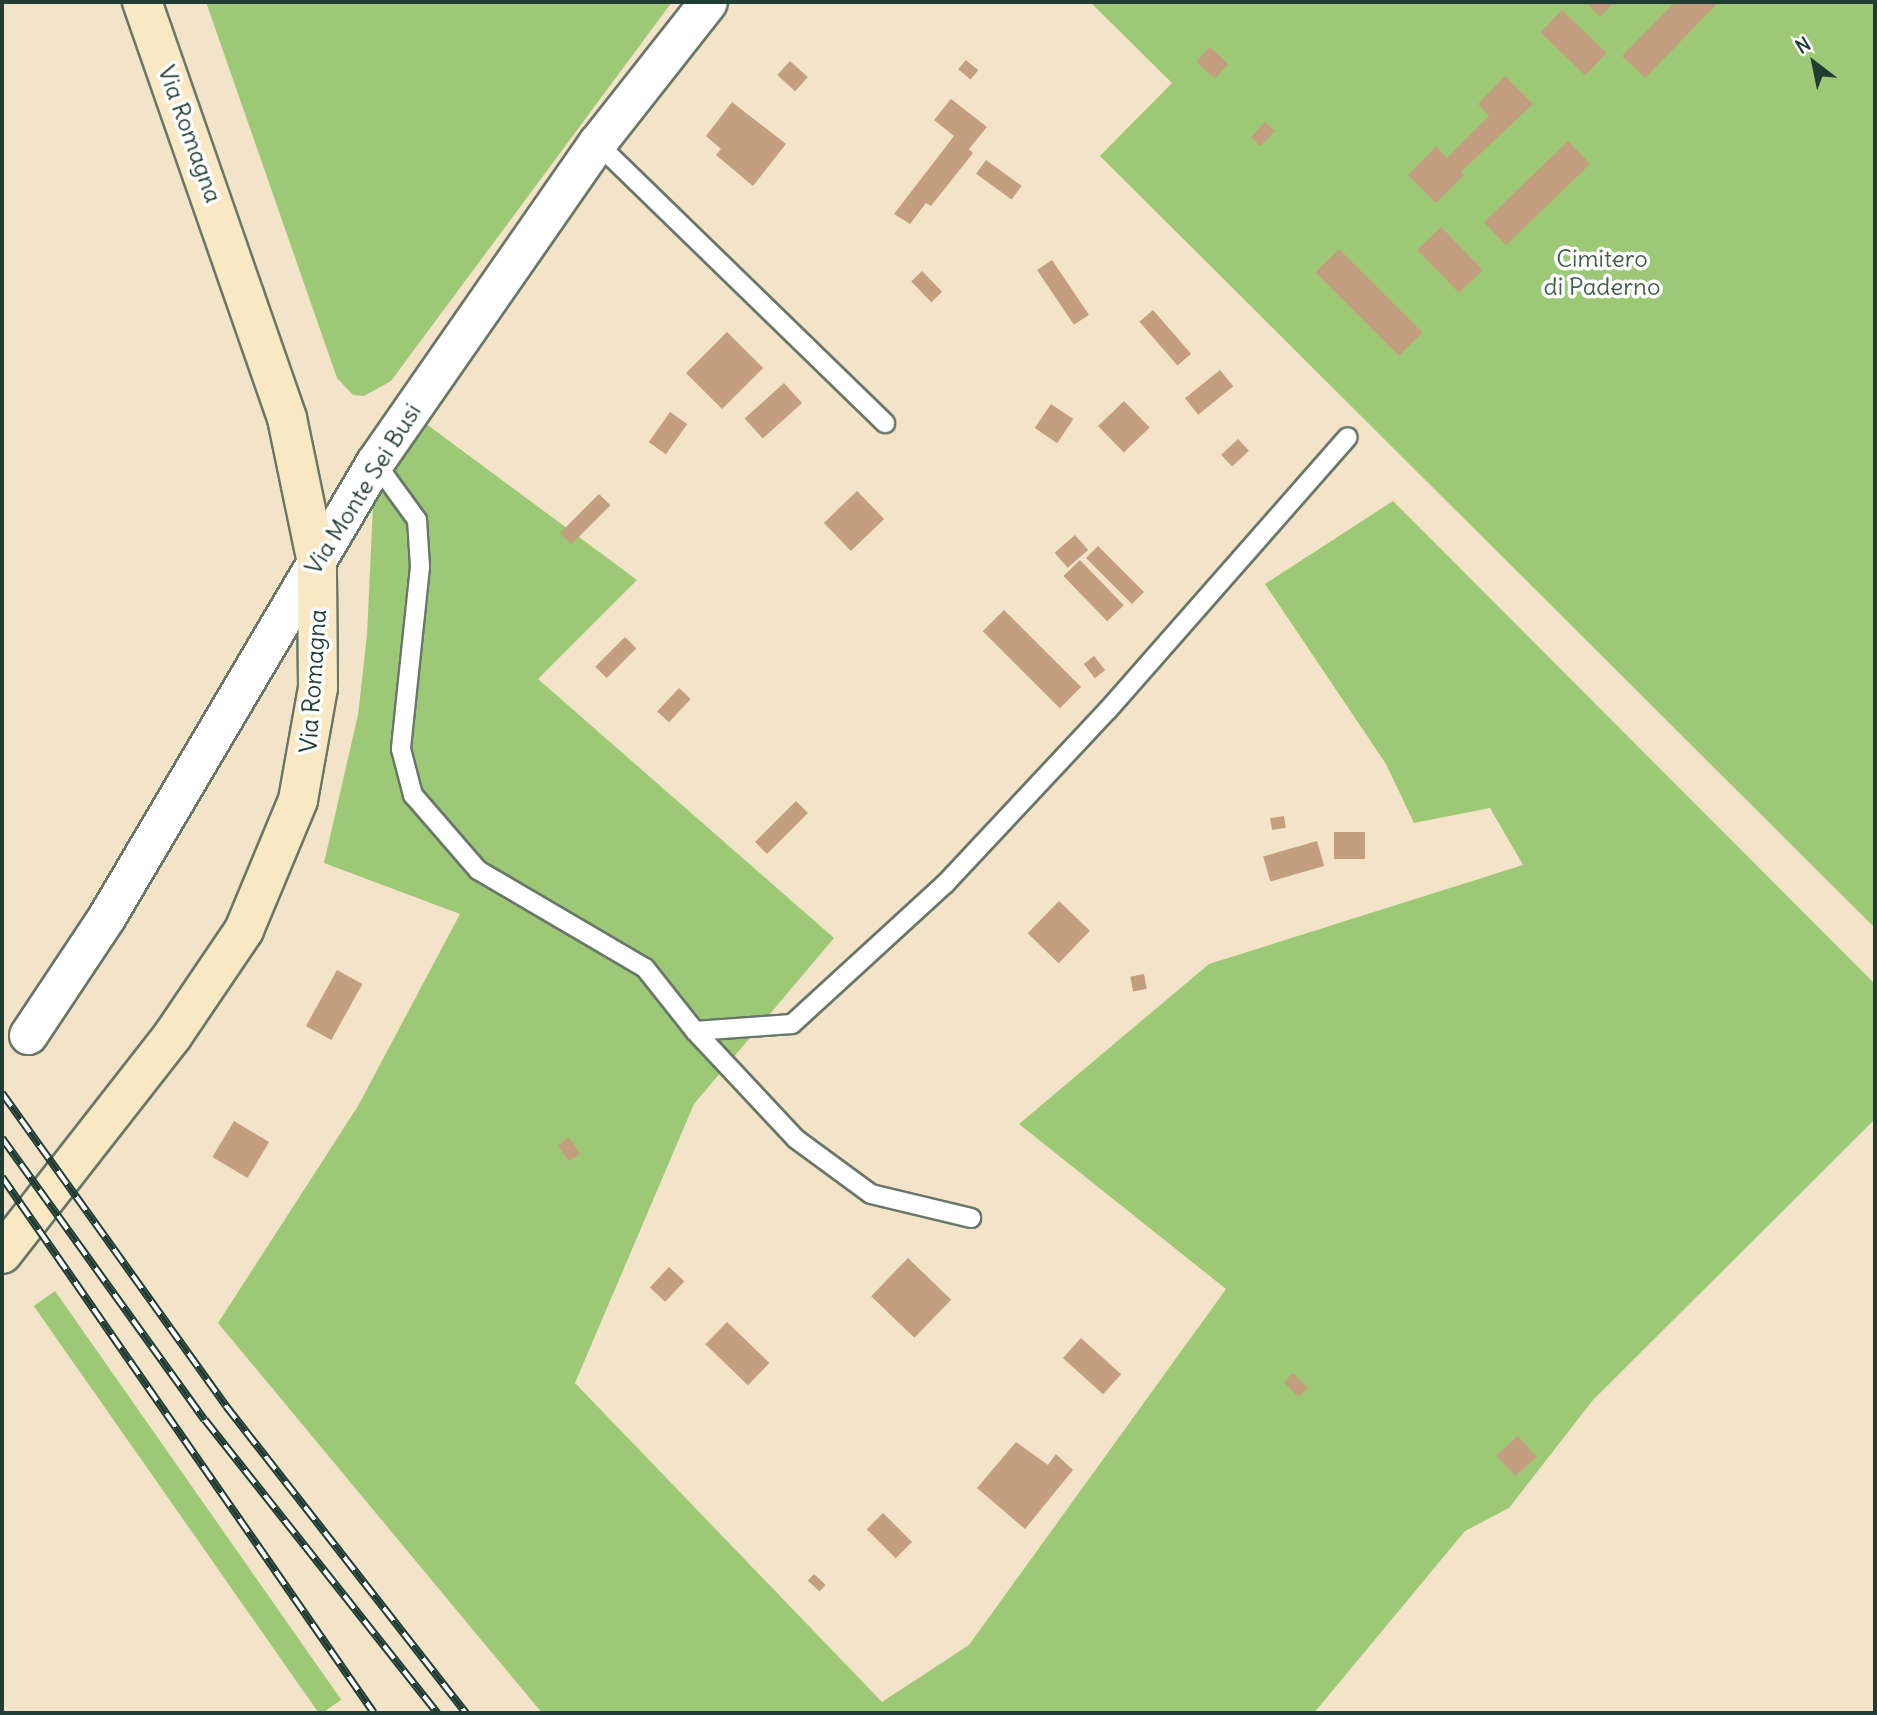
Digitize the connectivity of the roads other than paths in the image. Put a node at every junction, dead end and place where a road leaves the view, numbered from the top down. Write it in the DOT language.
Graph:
graph roads {
  1 [pos="142,2"];
  2 [pos="708,2"];
  3 [pos="597,143"];
  4 [pos="885,423"];
  5 [pos="1348,437"];
  6 [pos="374,462"];
  7 [pos="317,563"];
  8 [pos="695,1031"];
  9 [pos="28,1035"];
  10 [pos="971,1218"];
  11 [pos="2,1254"];
  1 -- 7 [label="main road, Via Romagna"];
  2 -- 3 [label="street, Via Monte Sei Busi"];
  3 -- 4 [label="lane"];
  3 -- 6 [label="street, Via Monte Sei Busi"];
  5 -- 8 [label="lane"];
  6 -- 7 [label="street, Via Monte Sei Busi"];
  6 -- 8 [label="lane"];
  7 -- 9 [label="street, Via Monte Sei Busi"];
  7 -- 11 [label="main road, Via Romagna"];
  8 -- 10 [label="lane"];
}
